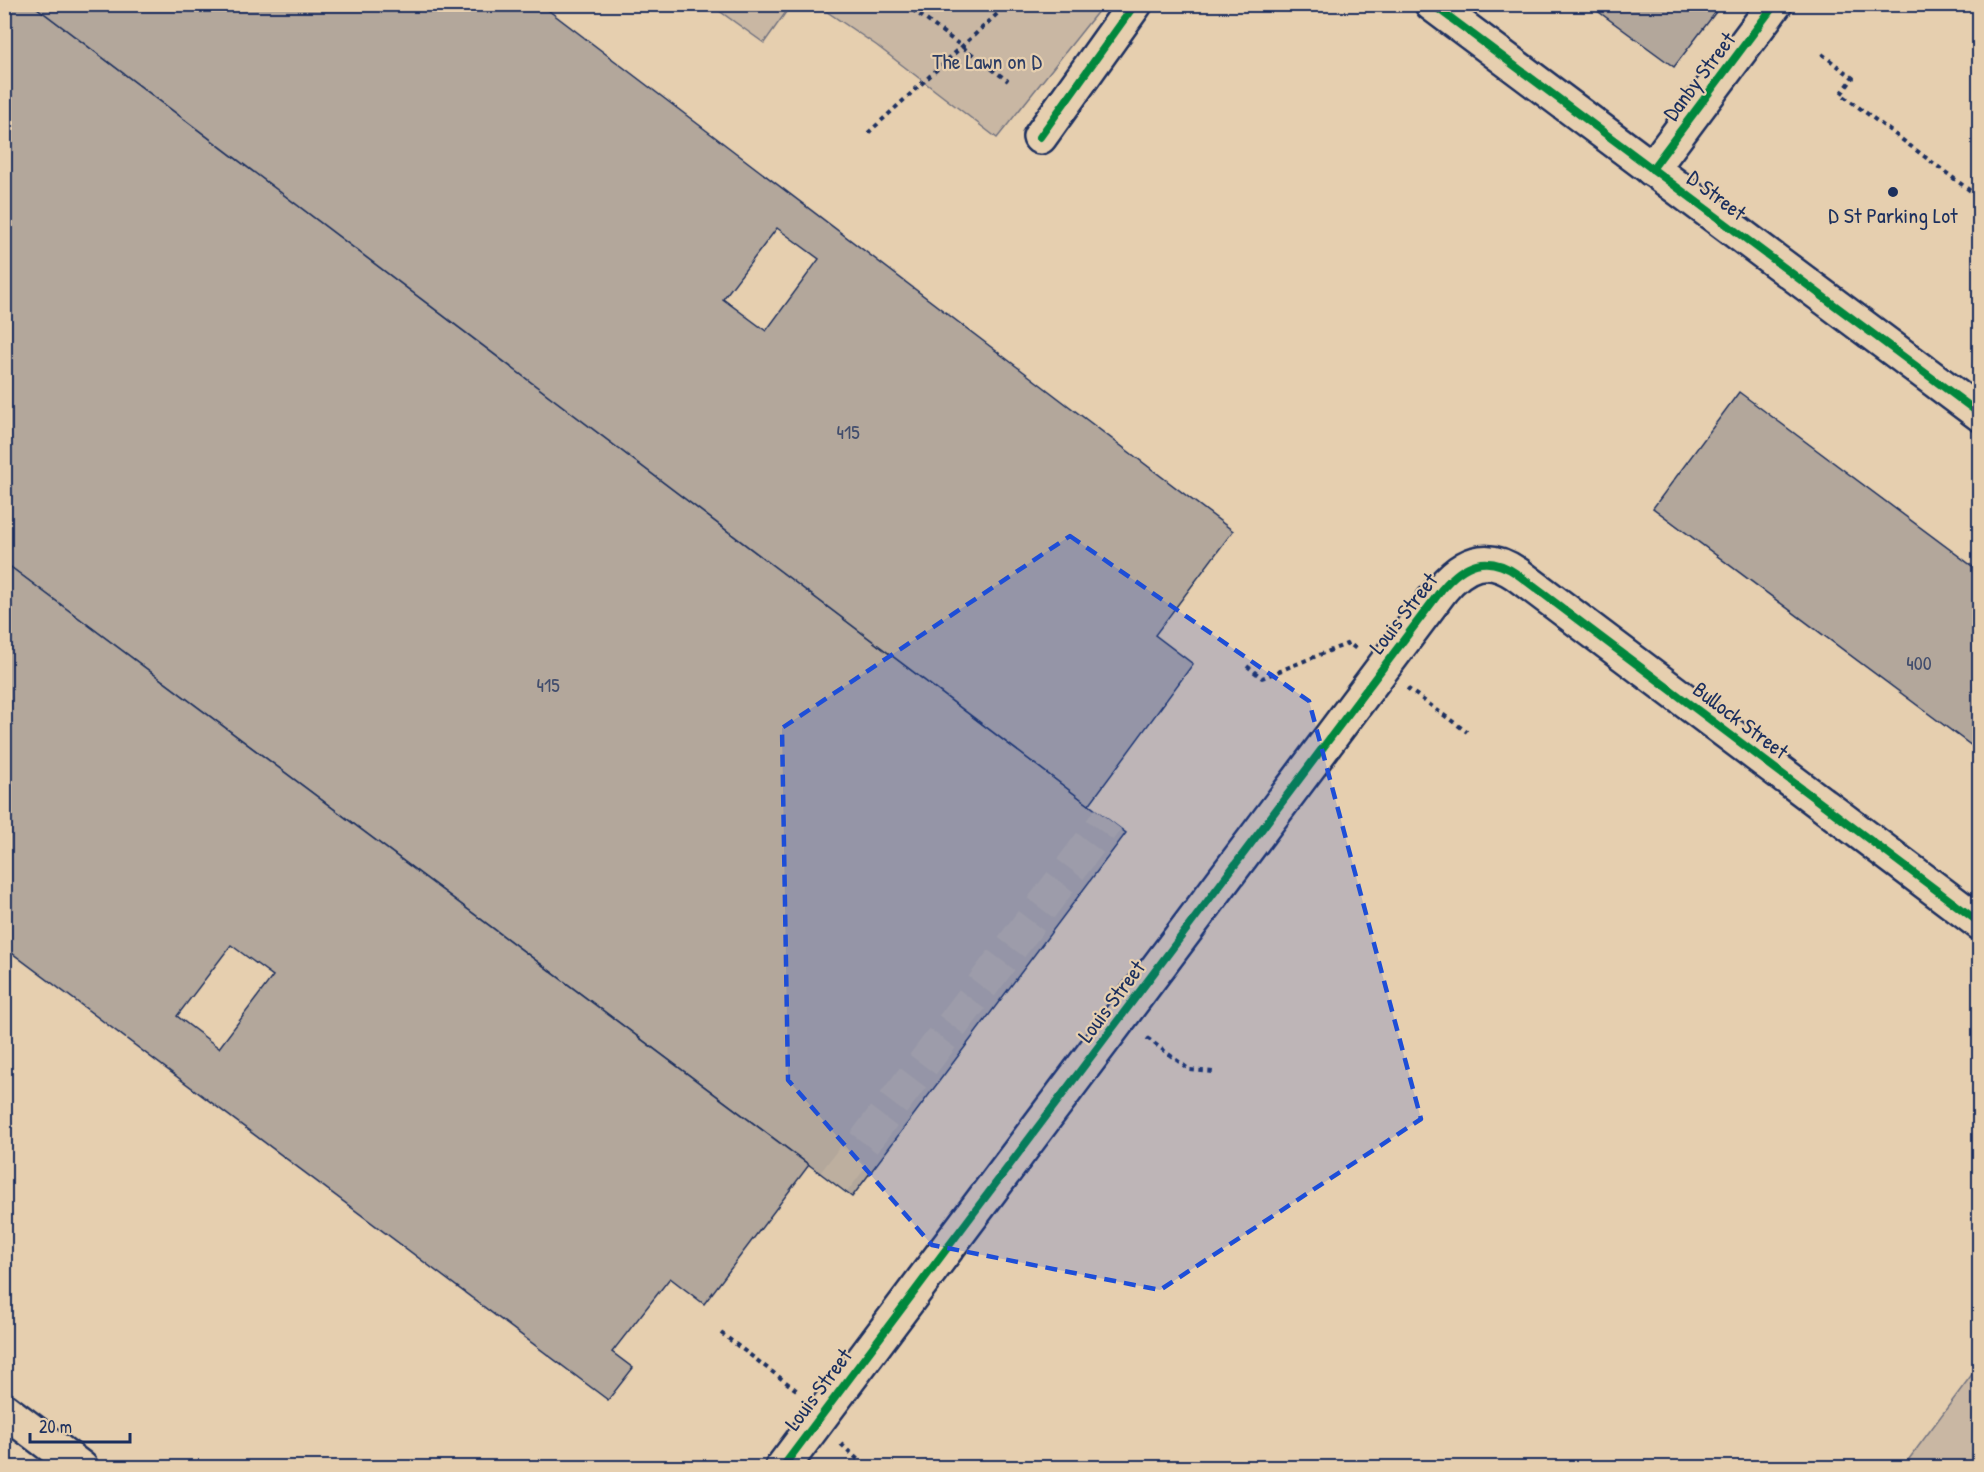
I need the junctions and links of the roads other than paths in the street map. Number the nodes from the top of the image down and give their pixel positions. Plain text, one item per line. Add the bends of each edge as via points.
1 (1135, 4) edge
2 (1432, 4) edge
3 (1775, 4) edge
4 (1040, 137) dead end
5 (1652, 169) junction
6 (1980, 414) edge
7 (1474, 564) joint
8 (1980, 923) edge
9 (4, 1410) edge
10 (81, 1467) edge
11 (782, 1467) edge

1 - 4 street
2 - 5 street, D Street
3 - 5 street, Danby Street
5 - 6 street, D Street
7 - 8 street, Bullock Street via 1492,562 1509,568
7 - 11 street, Louis Street via 1458,572 1442,589
9 - 10 street

